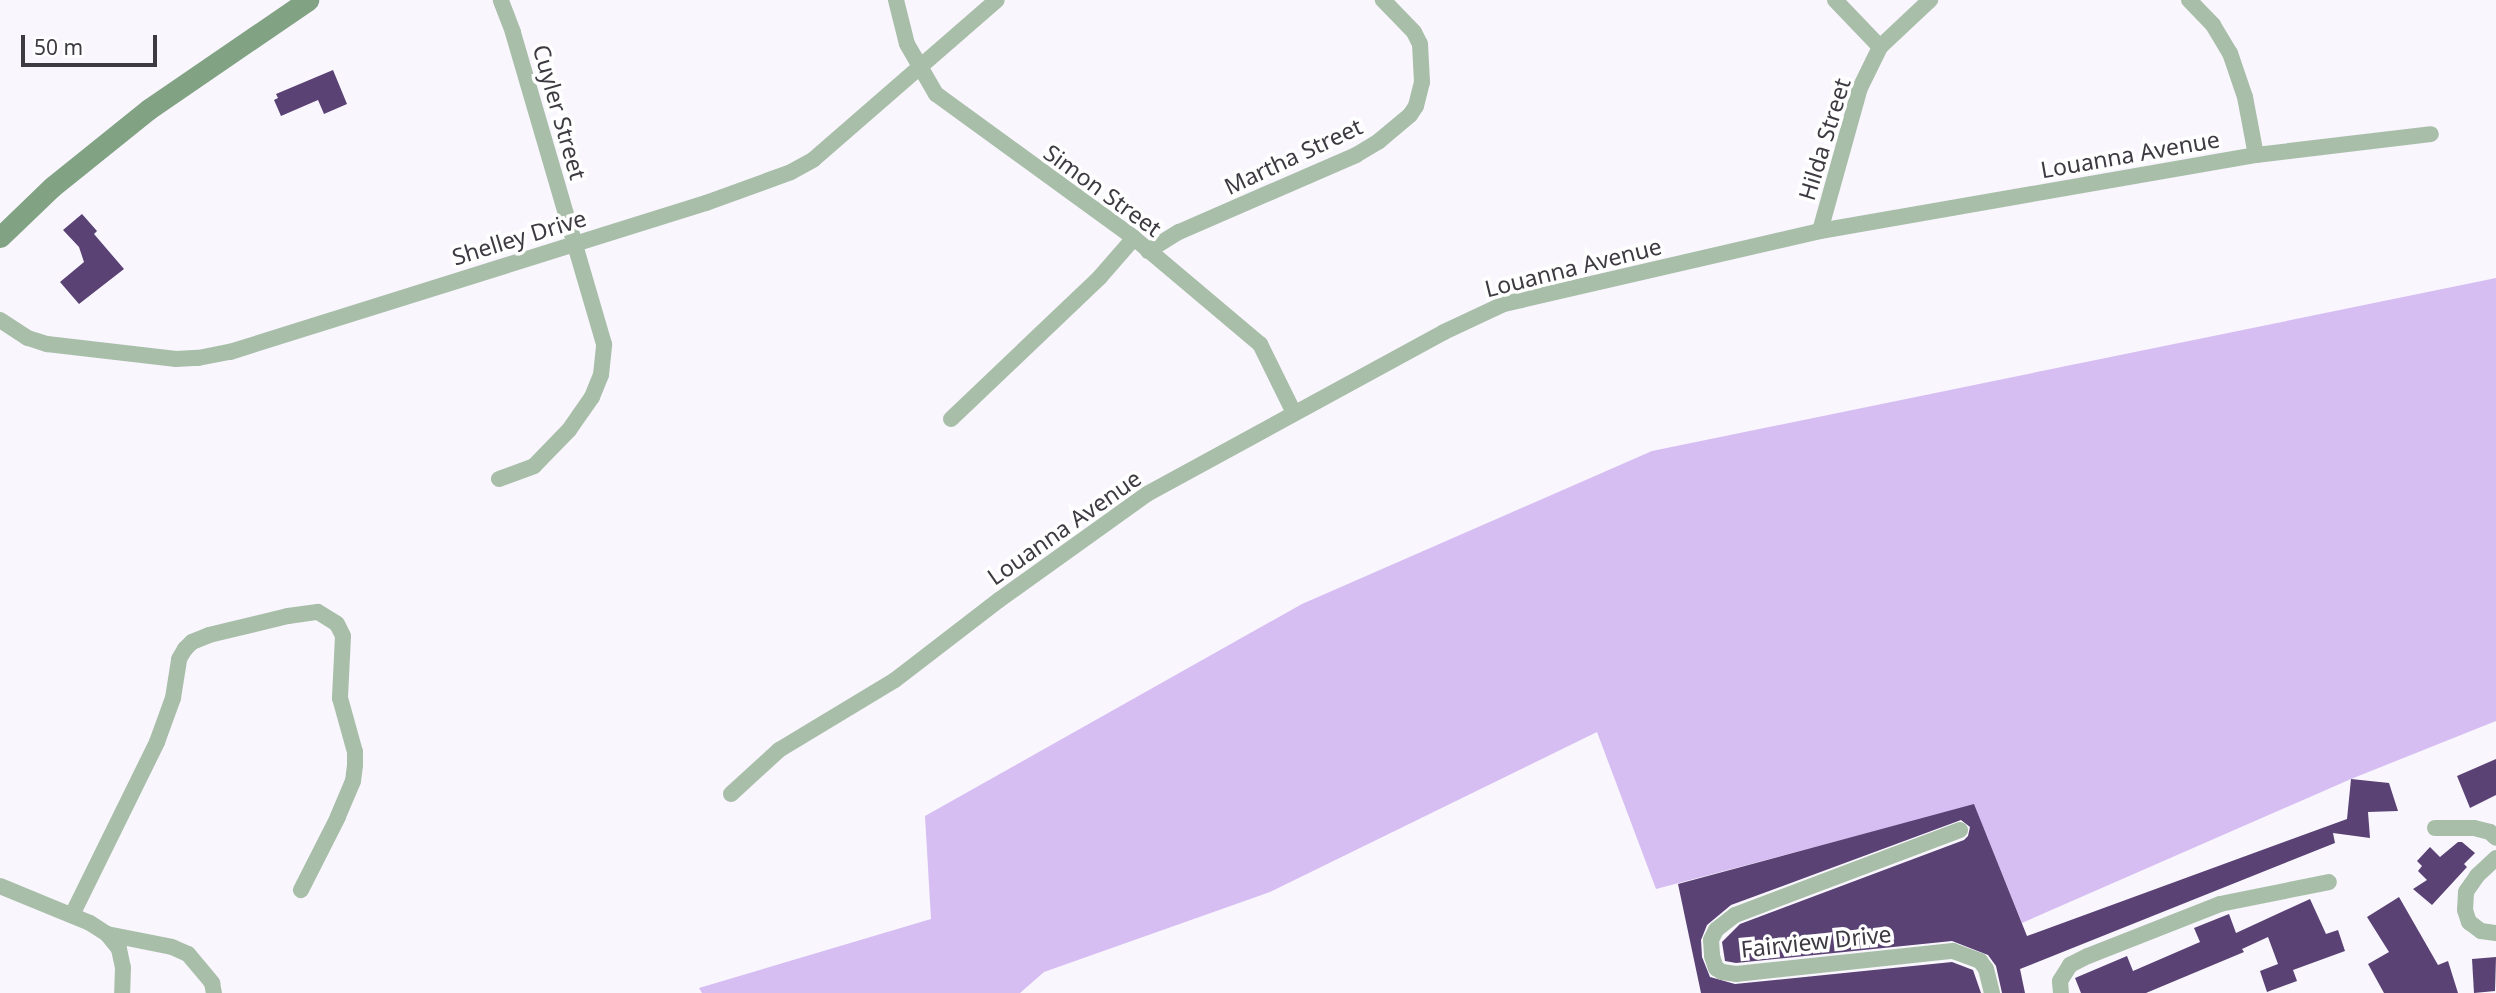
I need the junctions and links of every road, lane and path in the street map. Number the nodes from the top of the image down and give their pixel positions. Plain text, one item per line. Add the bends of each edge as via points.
1 (283, 0) edge
2 (308, 0) edge
3 (501, 0) edge
4 (896, 0) edge
5 (997, 0) edge
6 (1383, 0) edge
7 (1835, 0) edge
8 (1930, 0) edge
9 (2189, 0) edge
10 (1880, 47) junction
11 (919, 68) junction
12 (2431, 134) dead end
13 (2256, 155) junction
14 (0, 220) edge
15 (1820, 231) junction
16 (0, 237) edge
17 (1134, 238) junction
18 (575, 243) junction
19 (1148, 251) junction
20 (0, 320) edge
21 (1294, 413) junction
22 (951, 419) dead end
23 (499, 479) dead end
24 (731, 794) dead end
25 (2435, 828) dead end
26 (1961, 830) dead end
27 (2496, 838) edge
28 (2496, 858) edge
29 (2329, 881) dead end
30 (0, 886) edge
31 (301, 890) dead end
32 (72, 915) junction
33 (2496, 933) edge
34 (107, 934) junction
35 (122, 993) edge
36 (214, 993) edge
37 (1992, 993) edge
38 (2061, 993) edge

1 - 14 street via 134,106
2 - 16 street via 149,109 52,187
3 - 18 street, Cuyler Street
4 - 11 street, Simon Street via 907,44
5 - 11 street, Shelley Drive
6 - 19 street, Martha Street via 1420,44 1422,82 1410,115 1356,155 1179,232
7 - 10 street
8 - 10 street, Hilda Street
9 - 13 street via 2213,25 2230,53 2245,97
10 - 15 street, Hilda Street via 1860,88
11 - 17 street, Simon Street via 936,94
11 - 18 street, Shelley Drive via 814,159 791,172 706,204
12 - 13 street, Louanna Avenue
13 - 15 street, Louanna Avenue
15 - 21 street, Louanna Avenue via 1504,304 1465,320
17 - 19 street, Simon Street
17 - 22 street
18 - 20 street, Shelley Drive via 230,352 198,358 47,344
18 - 23 street, Cuyler Street via 604,344 601,374 592,397 548,455 534,466
19 - 21 street, Simon Street via 1260,344
21 - 24 street, Louanna Avenue via 1147,494 895,680 779,750
25 - 27 street via 2474,828
26 - 37 street, Fairview Drive via 1735,915 1716,930 1712,957 1716,968 1736,974 1953,951 1980,961
28 - 33 street via 2466,892 2465,910 2469,922 2481,931
29 - 38 street via 2220,904 2088,956 2070,965 2060,981
30 - 32 street
31 - 32 street via 338,817 355,765 340,698 343,636 337,624 317,612 209,635 185,649 157,742
32 - 34 street
34 - 35 street via 119,949
34 - 36 street via 188,954 212,983

